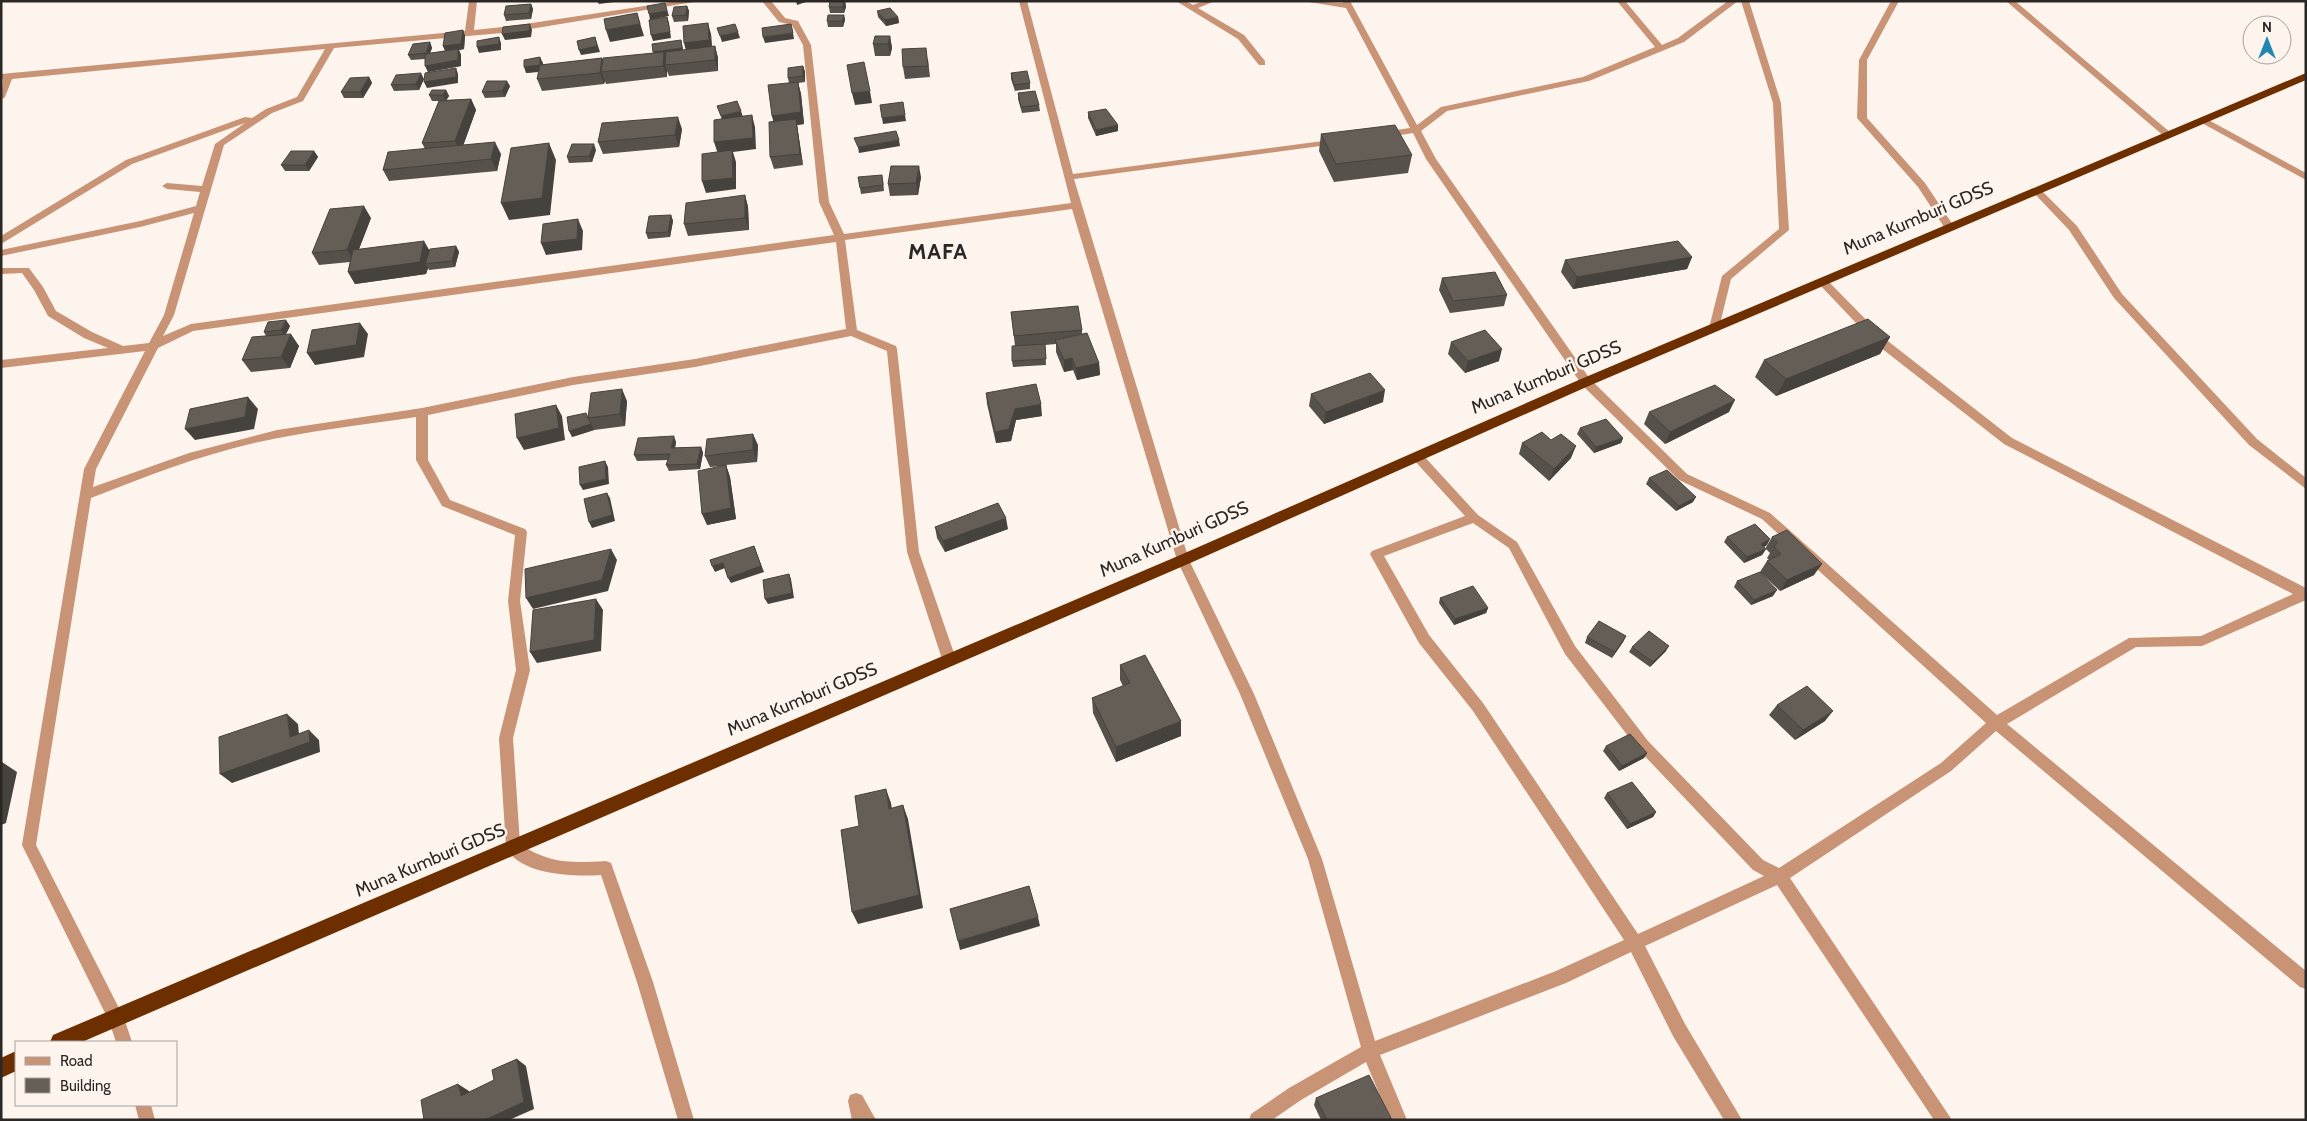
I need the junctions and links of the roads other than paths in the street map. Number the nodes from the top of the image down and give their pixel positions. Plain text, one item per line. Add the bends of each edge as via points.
1 (473, 1) edge
2 (696, 1) edge
3 (766, 1) edge
4 (1022, 1) edge
5 (1180, 1) edge
6 (1211, 1) edge
7 (1307, 1) edge
8 (1621, 1) edge
9 (1734, 1) edge
10 (1745, 1) edge
11 (1895, 1) edge
12 (2010, 1) edge
13 (1347, 3) edge
14 (1192, 8) junction
15 (469, 34) junction
16 (330, 48) junction
17 (1661, 48) junction
18 (1262, 63) dead end
19 (2306, 76) edge
20 (5, 77) edge
21 (1, 97) edge
22 (269, 111) junction
23 (2204, 120) junction
24 (1416, 130) junction
25 (2168, 135) junction
26 (1376, 136) edge
27 (1346, 140) edge
28 (1070, 177) junction
29 (2306, 177) edge
30 (167, 186) dead end
31 (205, 190) junction
32 (2037, 191) junction
33 (1076, 205) junction
34 (200, 208) junction
35 (1950, 228) junction
36 (840, 237) junction
37 (1, 241) edge
38 (1, 253) edge
39 (1, 271) edge
40 (1823, 282) junction
41 (1714, 328) junction
42 (852, 332) junction
43 (152, 346) junction
44 (123, 350) junction
45 (1, 364) edge
46 (1586, 382) junction
47 (422, 412) junction
48 (1417, 456) junction
49 (2306, 485) edge
50 (86, 495) junction
51 (1474, 518) junction
52 (1183, 560) junction
53 (2306, 594) edge
54 (949, 659) junction
55 (1996, 723) junction
56 (513, 847) junction
57 (1780, 876) junction
58 (1634, 943) junction
59 (2306, 982) edge
60 (116, 1018) junction
61 (62, 1041) edge
62 (124, 1041) edge
63 (1370, 1050) junction
64 (15, 1061) edge
65 (1, 1068) edge
66 (143, 1106) edge
67 (147, 1120) edge
68 (686, 1120) edge
69 (860, 1120) edge
70 (868, 1120) edge
71 (1257, 1120) edge
72 (1399, 1120) edge
73 (1734, 1120) edge
74 (1944, 1120) edge

1 - 15 street
2 - 15 street
3 - 36 street via 782,20 795,23 807,45 824,202
4 - 28 street
5 - 14 street
6 - 14 street
7 - 13 street
8 - 17 street
9 - 17 street via 1681,40
10 - 41 street via 1777,103 1784,230 1726,278
11 - 35 street via 1863,60 1862,118 1922,186
12 - 25 street
13 - 24 street
14 - 18 street via 1241,37
15 - 16 street
16 - 20 street
16 - 22 street via 300,99
17 - 24 street via 1586,79 1444,109
19 - 23 highway, Muna Kumburi GDSS
20 - 21 street
22 - 31 street via 220,144
22 - 37 street via 129,162
23 - 25 highway, Muna Kumburi GDSS
23 - 29 street
24 - 26 street
24 - 46 street via 1431,159
25 - 32 highway, Muna Kumburi GDSS
27 - 28 street
28 - 33 street
30 - 31 street
31 - 34 street
32 - 35 highway, Muna Kumburi GDSS
32 - 49 street via 2073,228 2118,296 2253,442
33 - 36 street
33 - 52 street
34 - 38 street
34 - 43 street via 169,315
35 - 40 highway, Muna Kumburi GDSS
36 - 42 street
36 - 43 street via 191,328
39 - 44 street via 25,270 52,313 88,335
40 - 41 highway, Muna Kumburi GDSS
40 - 53 street via 1880,341 2008,441
41 - 46 highway, Muna Kumburi GDSS
42 - 47 street via 695,363 573,381
42 - 54 street via 892,349 913,552
43 - 44 street
43 - 50 street via 90,469
44 - 45 street
46 - 48 highway, Muna Kumburi GDSS
46 - 55 street via 1683,477 1766,516
47 - 50 street via 232,445
47 - 56 street via 422,460 446,503 521,532 514,601 523,670 506,738
48 - 51 street
48 - 52 highway, Muna Kumburi GDSS
50 - 60 street via 29,845
51 - 57 street via 1513,545 1570,650 1643,745 1758,865
51 - 58 street via 1376,554 1424,639 1478,707
52 - 54 highway, Muna Kumburi GDSS
52 - 63 street via 1248,694 1315,860
53 - 55 street via 2202,641 2134,642
54 - 56 highway, Muna Kumburi GDSS
55 - 57 street via 1946,767
55 - 59 street
56 - 60 highway, Muna Kumburi GDSS
56 - 68 street via 529,860 563,870 606,868 642,973
57 - 58 street
57 - 74 street
58 - 63 street via 1560,977
58 - 73 street via 1679,1030
60 - 61 highway, Muna Kumburi GDSS
60 - 62 street
63 - 71 street
63 - 72 street
64 - 65 highway
66 - 67 street
69 - 70 street via 856,1101

